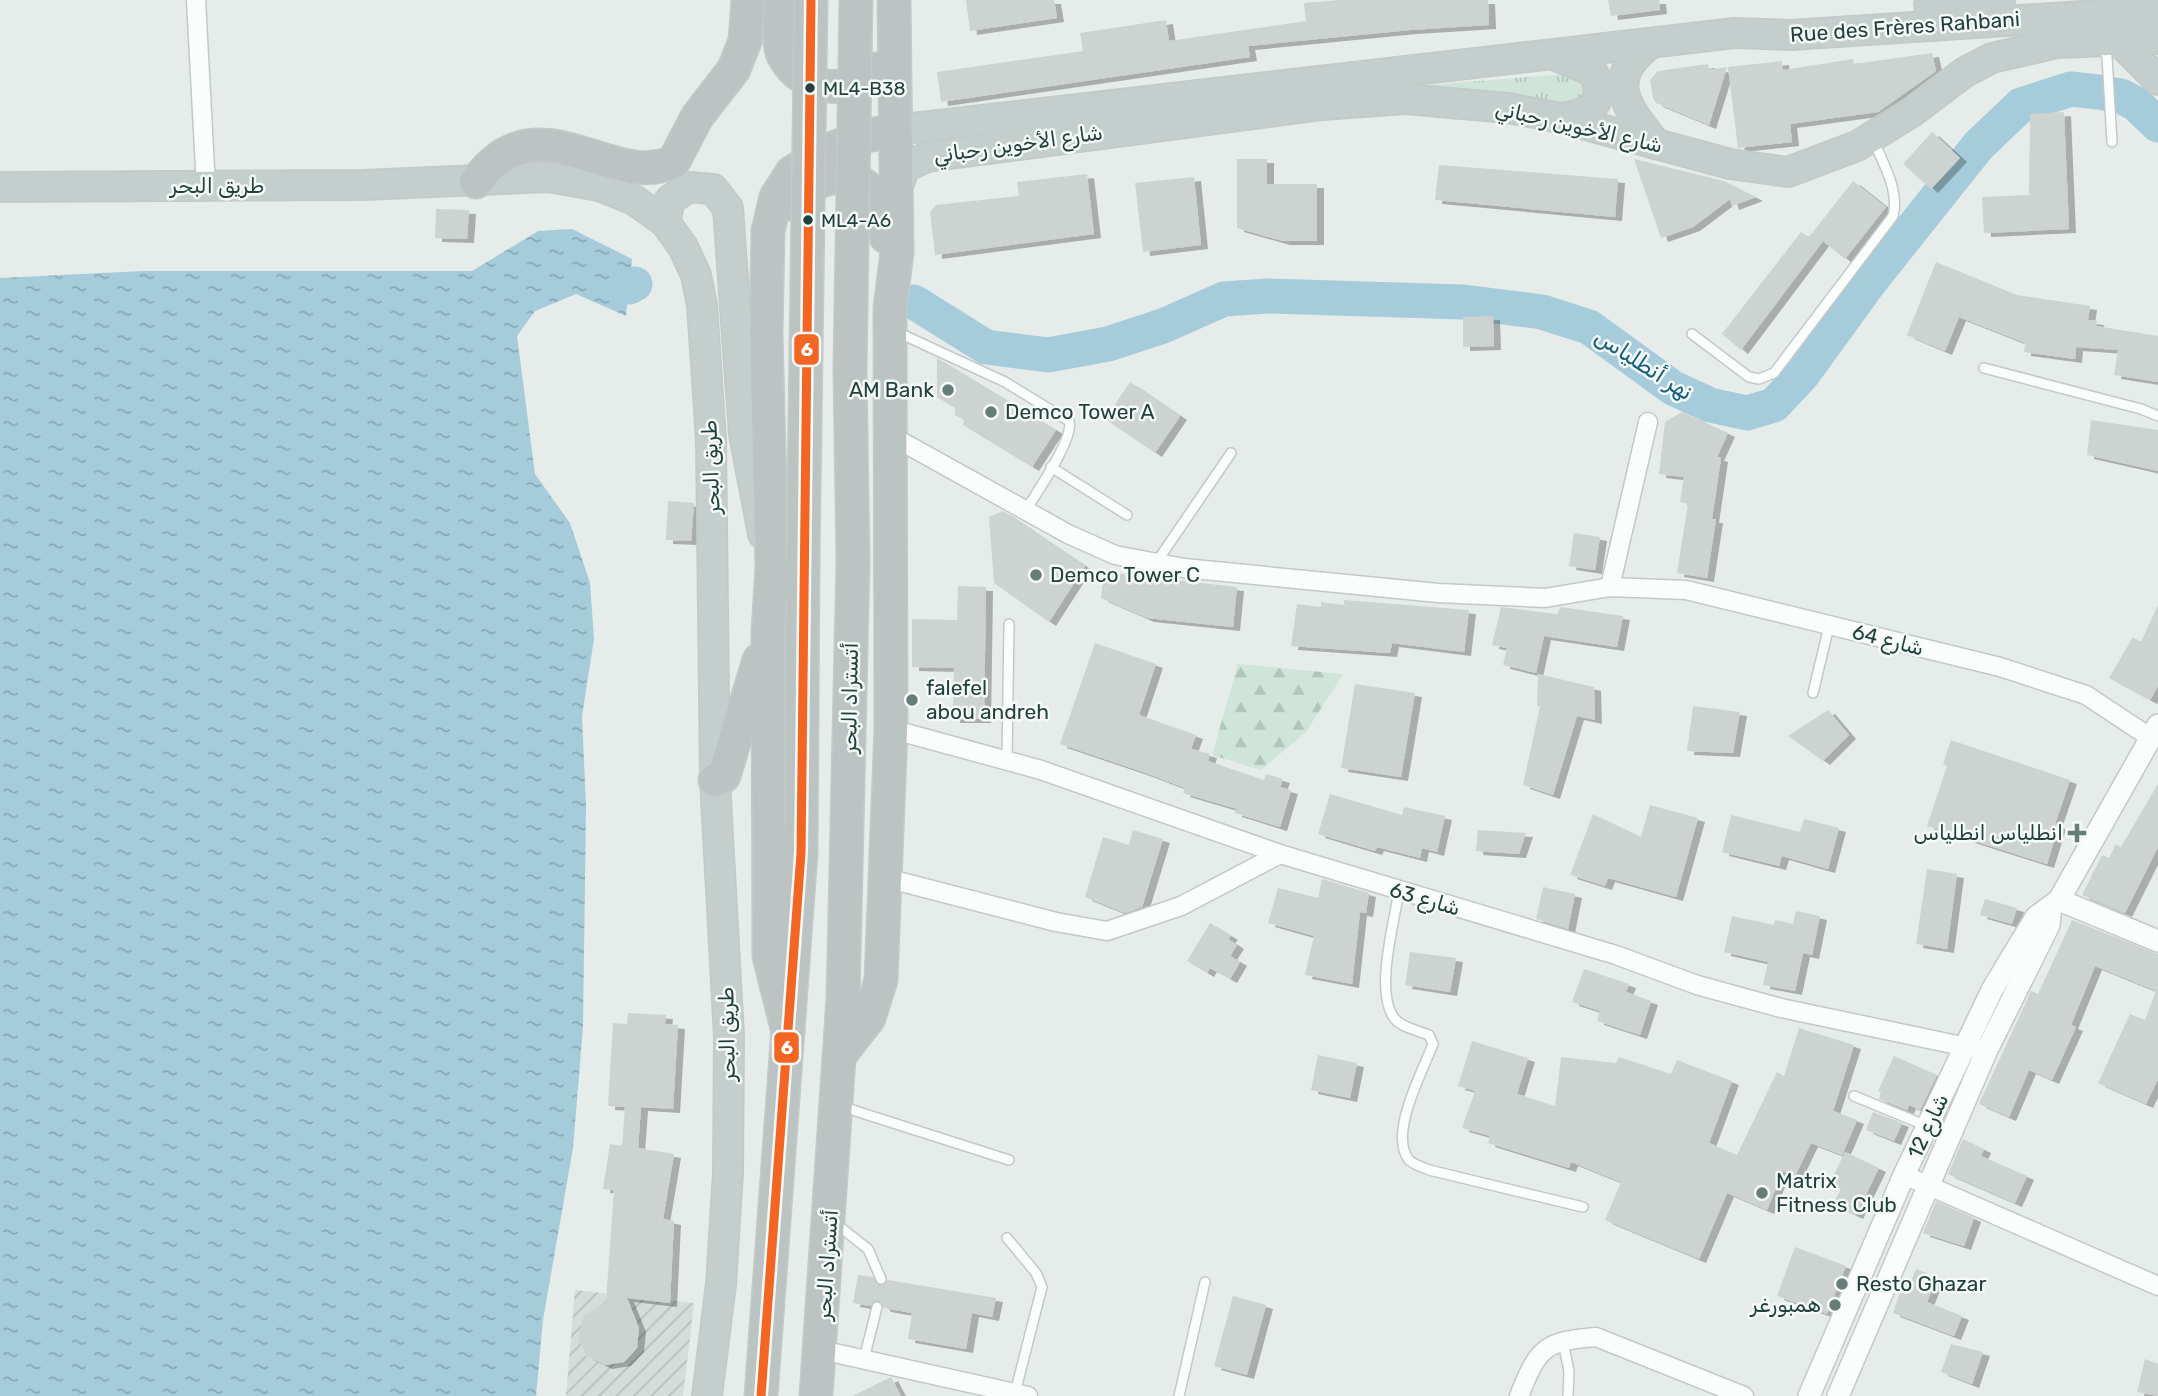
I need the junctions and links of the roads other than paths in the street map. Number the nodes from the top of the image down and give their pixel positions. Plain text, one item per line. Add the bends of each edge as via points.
1 (196, 0) edge
2 (748, 0) edge
3 (781, 0) edge
4 (811, 0) edge
5 (856, 0) edge
6 (894, 0) edge
7 (2000, 0) edge
8 (2158, 11) edge
9 (1735, 33) junction
10 (2158, 39) edge
11 (2110, 42) junction
12 (1651, 43) junction
13 (893, 50) junction
14 (1553, 55) junction
15 (2158, 80) edge
16 (1560, 118) junction
17 (895, 130) junction
18 (1872, 137) junction
19 (2112, 142) dead end
20 (1656, 144) junction
21 (476, 182) junction
22 (898, 186) junction
23 (0, 187) edge
24 (206, 187) junction
25 (665, 222) junction
26 (889, 318) junction
27 (1692, 334) dead end
28 (766, 335) junction
29 (1984, 368) dead end
30 (2158, 416) edge
31 (1648, 422) dead end
32 (888, 434) junction
33 (1231, 453) dead end
34 (1051, 467) junction
35 (1026, 510) junction
36 (1127, 515) dead end
37 (1156, 563) junction
38 (772, 567) junction
39 (1610, 587) junction
40 (1009, 624) dead end
41 (1829, 626) junction
42 (768, 632) junction
43 (1813, 692) dead end
44 (891, 729) junction
45 (2155, 732) edge
46 (1007, 760) junction
47 (715, 780) junction
48 (1280, 854) junction
49 (886, 878) junction
50 (1399, 891) junction
51 (2055, 904) junction
52 (2158, 941) edge
53 (788, 1032) junction
54 (1965, 1045) junction
55 (1986, 1052) junction
56 (840, 1055) junction
57 (1854, 1096) dead end
58 (837, 1105) junction
59 (1927, 1126) junction
60 (1009, 1160) dead end
61 (1904, 1175) junction
62 (1928, 1186) junction
63 (1583, 1207) dead end
64 (830, 1219) junction
65 (1007, 1238) dead end
66 (881, 1279) dead end
67 (1205, 1282) dead end
68 (2158, 1286) edge
69 (877, 1307) dead end
70 (1563, 1342) junction
71 (821, 1350) junction
72 (864, 1359) junction
73 (1009, 1393) edge
74 (706, 1396) edge
75 (761, 1396) edge
76 (816, 1396) edge
77 (1179, 1396) edge
78 (1519, 1396) edge
79 (1568, 1396) edge
80 (1744, 1396) edge
81 (1809, 1396) edge
82 (1838, 1396) edge

1 - 24 street
2 - 21 highway via 745,41 734,69 697,117 674,160 649,168 532,145 495,160
3 - 13 highway via 782,52 804,78 820,86 855,84 871,75
4 - 53 highway, bridge via 801,853
5 - 56 highway, أتستراد البحر, bridge via 850,369 853,562
6 - 13 highway
7 - 9 highway via 1773,18
8 - 9 highway, Rue des Frères Rahbani via 1772,36
9 - 12 highway, شارع الأخوين رحباني
10 - 11 highway
11 - 15 highway
11 - 18 highway, شارع الأخوين رحباني via 2043,45 1992,58
11 - 19 lane
12 - 14 highway, شارع الأخوين رحباني
12 - 20 highway via 1627,65 1622,82 1628,106
13 - 17 highway
14 - 16 highway via 1588,68 1598,84 1592,107 1580,116
14 - 17 highway, شارع الأخوين رحباني
16 - 20 highway, شارع الأخوين رحباني
16 - 22 highway, شارع الأخوين رحباني via 1433,100 1348,103 926,157 905,167
17 - 22 highway
17 - 28 highway via 861,137 808,160 781,188 768,231
18 - 20 highway, شارع الأخوين رحباني via 1788,172 1730,164
18 - 27 lane via 1892,187 1893,216 1774,373 1759,379 1749,377
21 - 24 highway, طريق البحر
21 - 25 highway, طريق البحر via 549,177 599,186 634,200
22 - 26 highway
23 - 24 highway, طريق البحر
25 - 38 highway via 670,200 689,187 713,189 728,208 744,434
25 - 47 highway, طريق البحر via 696,275 702,305 711,440
26 - 28 highway via 882,209 874,191 859,180 837,177 802,193 790,204 782,222
26 - 32 highway
26 - 34 lane via 1069,421 1070,431
28 - 38 highway
29 - 30 lane
31 - 39 street
32 - 35 street, شارع 64
32 - 44 highway
33 - 37 lane
34 - 35 lane
34 - 36 lane
35 - 37 street, شارع 64 via 1105,552
37 - 39 street, شارع 64 via 1438,593 1545,598
38 - 42 highway
39 - 41 street, شارع 64 via 1686,590
40 - 46 lane
41 - 43 lane
41 - 45 street, شارع 64 via 2000,667 2086,695
42 - 47 highway via 724,776
42 - 53 highway via 769,956
44 - 46 street, شارع 63
44 - 49 highway
45 - 51 street, شارع 12
46 - 48 street, شارع 63
47 - 74 highway, طريق البحر via 729,1038 728,1173 721,1284
48 - 49 street via 1181,906 1107,931
48 - 50 street, شارع 63
49 - 56 highway via 881,980 869,1018
50 - 54 street, شارع 63 via 1781,1008
50 - 63 lane via 1384,990 1396,1021 1429,1035 1433,1044 1402,1125 1403,1149 1410,1162
51 - 52 street
51 - 54 street, شارع 12 via 2036,917 2026,932
51 - 55 street, شارع 12
53 - 75 highway
54 - 55 street, شارع 63
54 - 59 street, شارع 12
55 - 62 street, شارع 12
56 - 58 highway, أتستراد البحر
57 - 59 lane
58 - 60 lane
58 - 64 highway, أتستراد البحر
59 - 61 street, شارع 12
61 - 62 street
61 - 81 street, شارع 12
62 - 68 street
62 - 82 street, شارع 12
64 - 66 lane via 868,1249
64 - 71 highway, أتستراد البحر
65 - 73 lane via 1042,1287
67 - 77 lane
69 - 72 lane
70 - 78 street via 1543,1349 1534,1360
70 - 79 lane
70 - 80 street via 1596,1337
71 - 72 street
71 - 76 highway, أتستراد البحر
72 - 73 street

